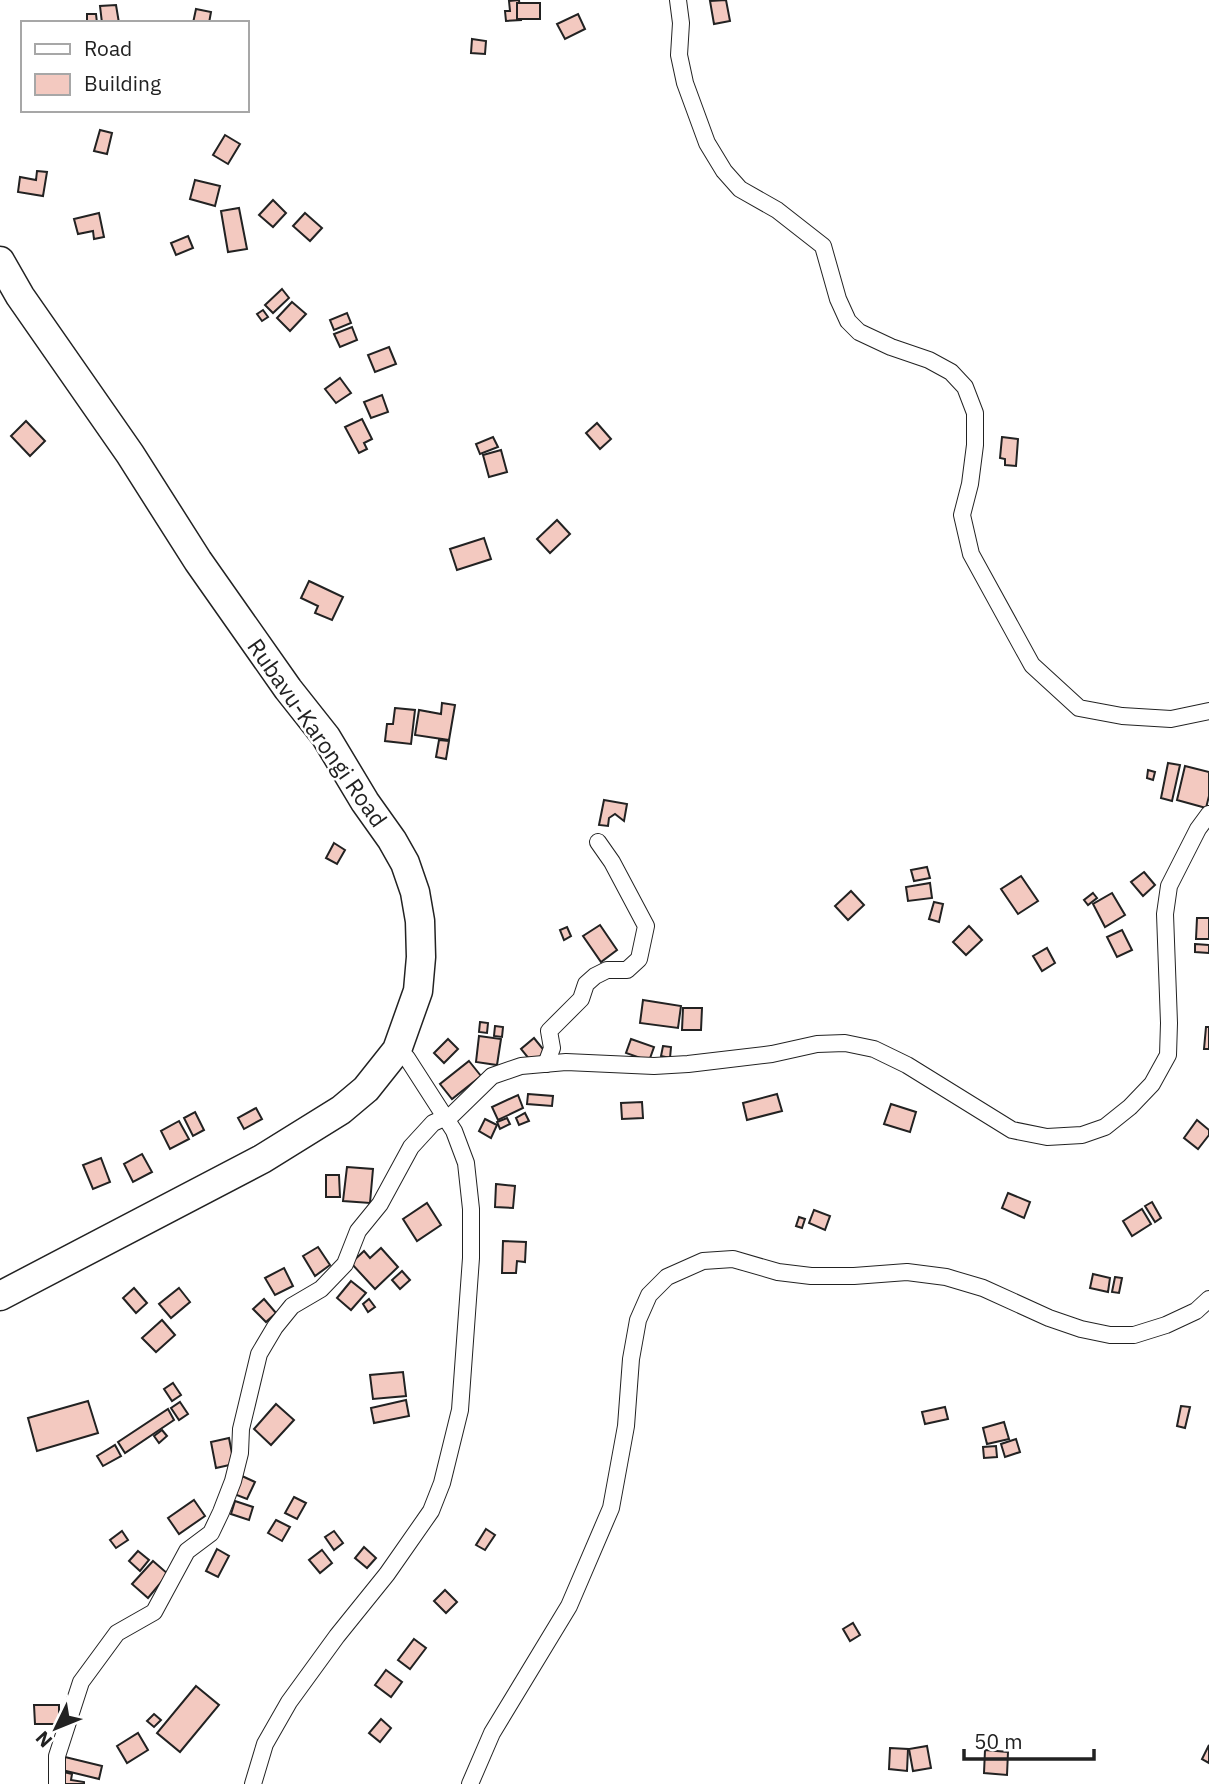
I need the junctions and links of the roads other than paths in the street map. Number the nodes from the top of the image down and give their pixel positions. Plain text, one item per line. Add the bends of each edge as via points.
1 (678, 0) edge
2 (0, 261) edge
3 (1209, 711) edge
4 (1209, 814) edge
5 (597, 842) dead end
6 (397, 1050) junction
7 (546, 1064) junction
8 (445, 1118) junction
9 (0, 1296) edge
10 (1209, 1299) edge
11 (57, 1784) edge
12 (253, 1784) edge
13 (470, 1784) edge

1 - 3 street via 679,55 685,83 707,143 724,171 740,189 777,210 823,246 838,299 859,332 929,360 951,372 965,387 975,414 972,471 962,515 971,554 1032,665 1079,708 1171,719
2 - 6 highway, Rubavu-Karongi Road via 240,623 326,737 405,863 415,892 421,957 418,991
4 - 7 street via 1169,886 1165,914 1168,1055 1152,1084 1105,1127 1082,1135 1047,1137 1012,1130 907,1065 874,1049 845,1043 688,1064
5 - 7 street via 646,926 639,959 627,970 607,970 586,984 580,999 549,1031 552,1048
6 - 8 street via 407,1058
6 - 9 highway, Rubavu-Karongi Road via 366,1089 313,1129
7 - 8 street via 492,1076
8 - 11 street via 433,1123 411,1147 380,1204 358,1231 345,1264 321,1289 292,1306 275,1327 260,1354 233,1481 211,1533 187,1551 155,1612 117,1633 81,1682 57,1756
8 - 12 street via 466,1163 471,1258 460,1410 442,1483 431,1511 412,1539 289,1702 265,1744
10 - 13 street via 1196,1311 1166,1325 1134,1335 1110,1335 1049,1318 946,1277 907,1272 811,1276 733,1259 703,1261 667,1277 649,1295 638,1320 611,1508 569,1606 498,1721

